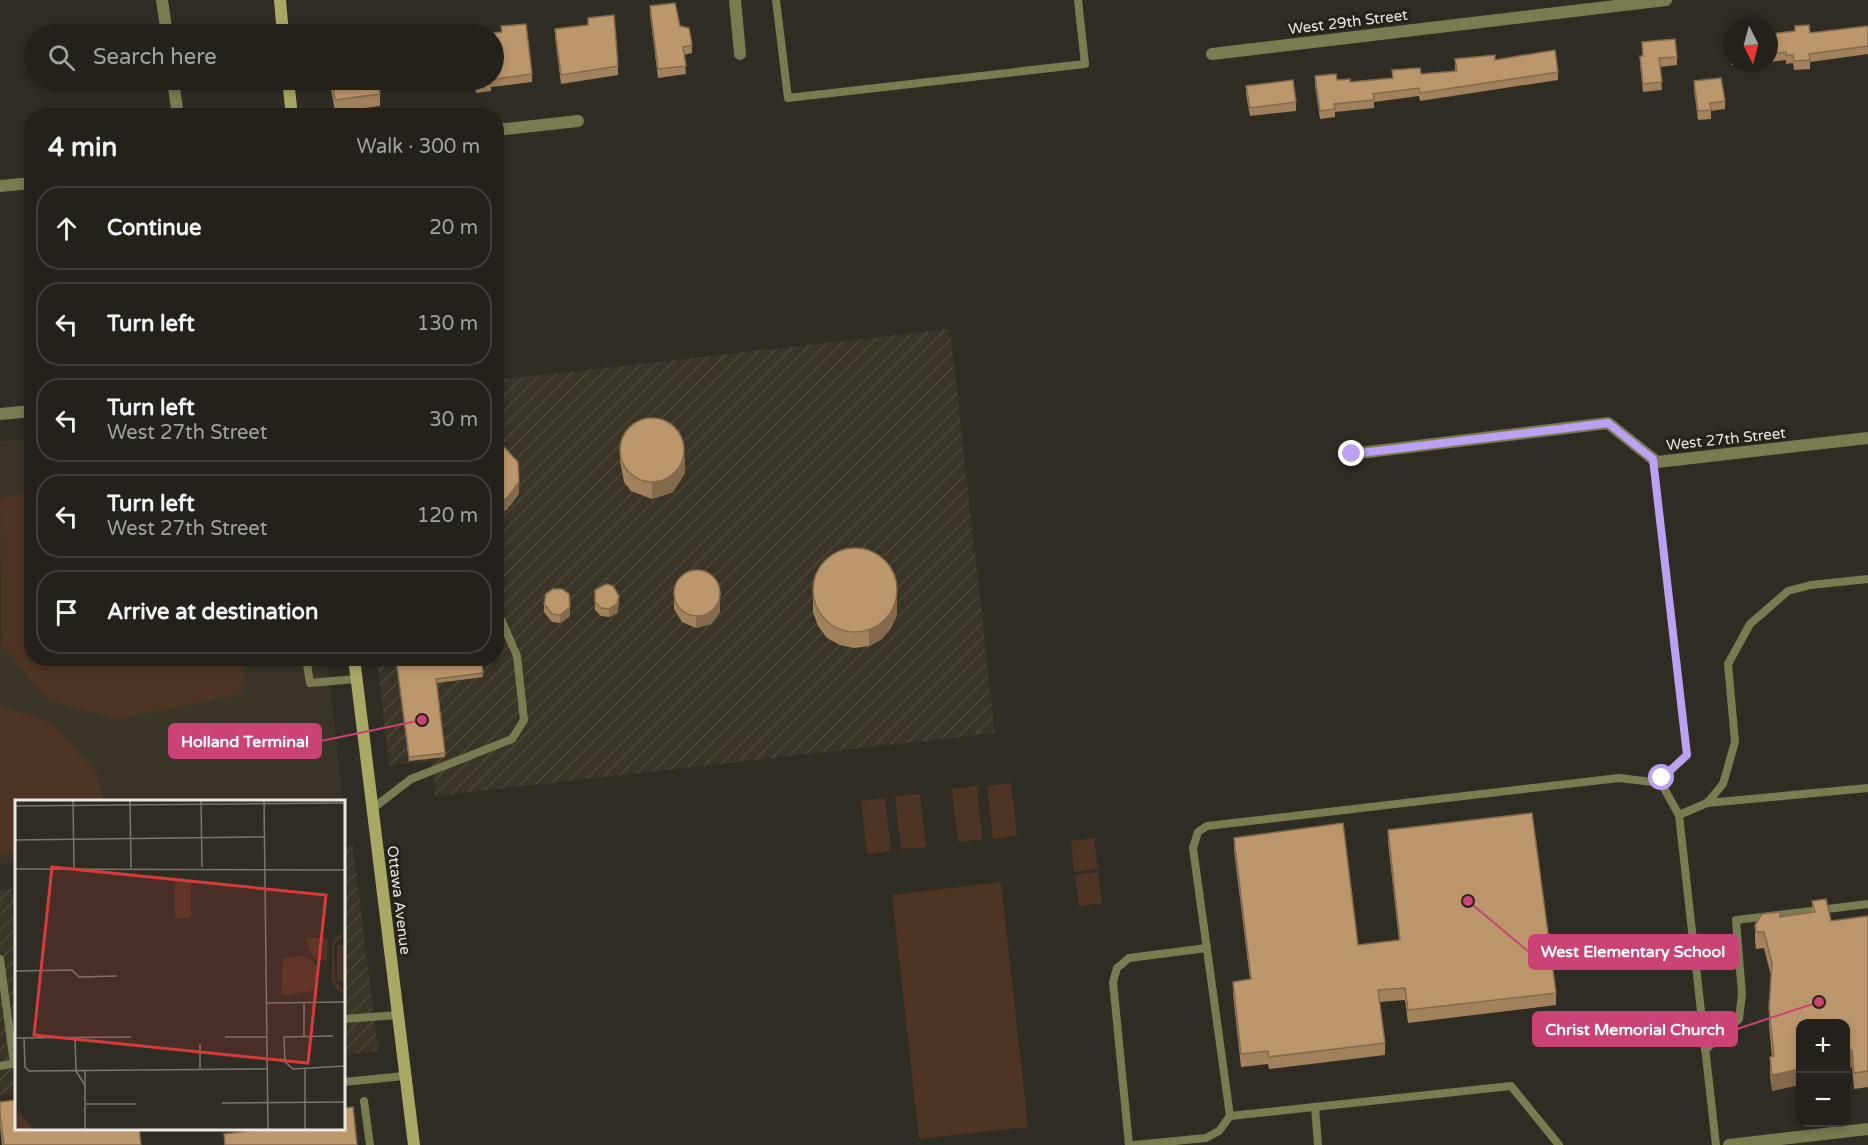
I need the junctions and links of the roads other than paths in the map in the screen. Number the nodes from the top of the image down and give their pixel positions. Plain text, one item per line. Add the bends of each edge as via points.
1 (162, 0) edge
2 (280, 0) edge
3 (735, 0) edge
4 (776, 0) edge
5 (1078, 0) edge
6 (1665, 0) edge
7 (1591, 4) edge
8 (166, 24) edge
9 (282, 24) edge
10 (740, 54) dead end
11 (1212, 54) dead end
12 (174, 90) edge
13 (289, 90) edge
14 (177, 108) edge
15 (291, 108) edge
16 (578, 121) dead end
17 (504, 129) edge
18 (24, 184) edge
19 (0, 186) edge
20 (24, 412) edge
21 (0, 414) edge
22 (1868, 438) edge
23 (1352, 454) dead end
24 (1868, 579) edge
25 (504, 626) edge
26 (307, 666) edge
27 (355, 666) edge
28 (356, 679) junction
29 (1868, 788) edge
30 (1707, 803) junction
31 (372, 808) junction
32 (1679, 815) junction
33 (1868, 904) edge
34 (1207, 948) junction
35 (0, 959) edge
36 (398, 1015) junction
37 (345, 1019) edge
38 (1705, 1050) junction
39 (15, 1063) edge
40 (0, 1066) edge
41 (404, 1076) junction
42 (345, 1082) edge
43 (364, 1101) dead end
44 (1315, 1107) junction
45 (1230, 1116) junction
46 (1868, 1129) edge
47 (370, 1145) edge
48 (414, 1145) edge
49 (1129, 1145) edge
50 (1134, 1145) edge
51 (1318, 1145) edge
52 (1559, 1145) edge
53 (1716, 1145) edge
54 (1729, 1145) edge

1 - 8 street
2 - 9 street
3 - 10 street
4 - 5 lane via 788,98 1085,64
6 - 7 street, West 29th Street
7 - 11 street, West 29th Street
12 - 14 street
13 - 15 street
16 - 17 street
18 - 19 street
20 - 21 street
22 - 23 street, West 27th Street via 1657,462 1608,423
24 - 30 lane via 1788,591 1750,624 1728,664 1735,742 1723,784
25 - 31 lane via 517,656 524,720 512,739 411,779
26 - 28 lane via 310,683
27 - 28 street, Ottawa Avenue
28 - 31 street, Ottawa Avenue
29 - 30 lane
30 - 32 lane
31 - 36 street, Ottawa Avenue
32 - 34 lane via 1661,783 1619,778 1207,826 1198,832 1193,848
32 - 38 lane
33 - 38 lane via 1736,920 1742,994 1739,1019
34 - 45 lane
34 - 49 lane via 1129,958 1117,968 1113,982
35 - 39 lane
36 - 37 lane
36 - 41 street, Ottawa Avenue
38 - 53 lane
39 - 40 lane
41 - 42 lane
41 - 48 street, Ottawa Avenue
43 - 47 lane
44 - 45 lane
44 - 51 lane
44 - 52 lane via 1511,1086
45 - 50 lane via 1220,1131 1206,1138
46 - 54 street

